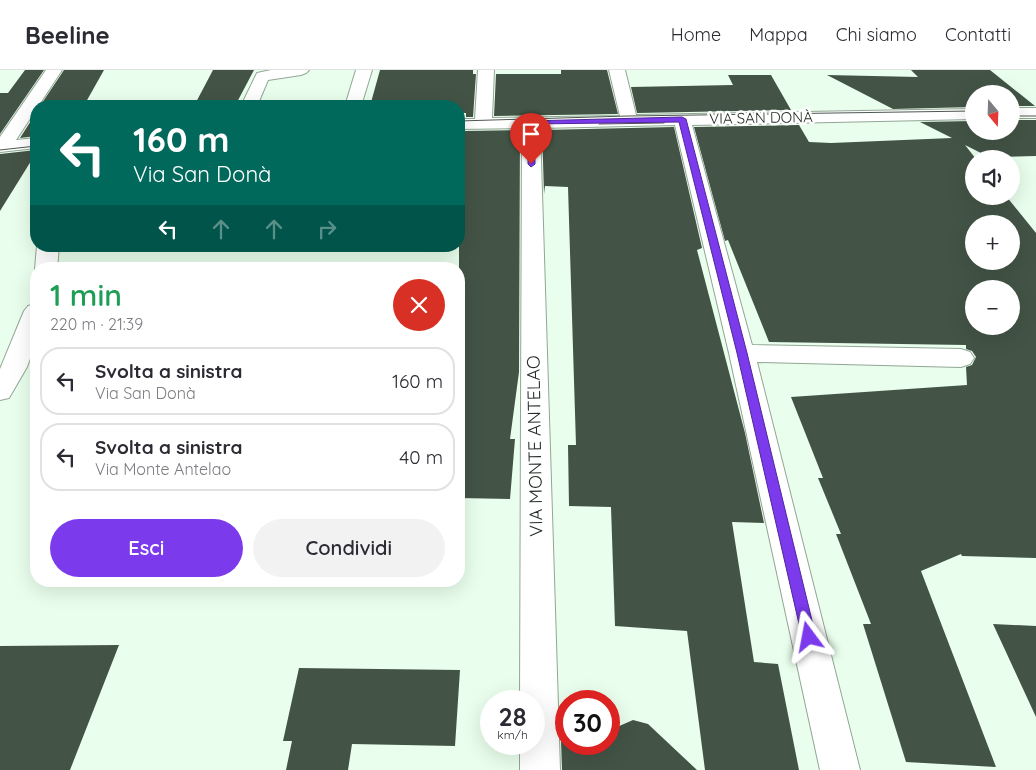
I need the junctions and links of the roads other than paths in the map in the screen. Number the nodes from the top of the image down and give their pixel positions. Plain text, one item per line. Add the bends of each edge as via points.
1 (54, 70) edge
2 (301, 70) edge
3 (364, 70) edge
4 (486, 70) edge
5 (617, 70) edge
6 (33, 100) edge
7 (252, 100) edge
8 (356, 100) edge
9 (30, 105) edge
10 (1020, 113) edge
11 (1036, 113) edge
12 (965, 114) edge
13 (682, 119) junction
14 (629, 120) junction
15 (531, 122) junction
16 (465, 124) edge
17 (483, 124) junction
18 (30, 144) edge
19 (1, 147) edge
20 (30, 327) edge
21 (742, 353) junction
22 (961, 358) dead end
23 (0, 391) edge
24 (540, 770) edge
25 (840, 770) edge

1 - 6 street
2 - 7 street via 262,76
3 - 8 street
4 - 17 street
5 - 14 street
9 - 19 street
10 - 11 street
12 - 13 street, VIA SAN DONÀ
13 - 14 street, VIA SAN DONÀ
13 - 21 street
14 - 15 street, VIA SAN DONÀ
15 - 17 street, VIA SAN DONÀ
15 - 24 street, VIA MONTE ANTELAO
16 - 17 street, VIA SAN DONÀ
18 - 19 street
20 - 23 street via 14,368
21 - 22 street
21 - 25 street

